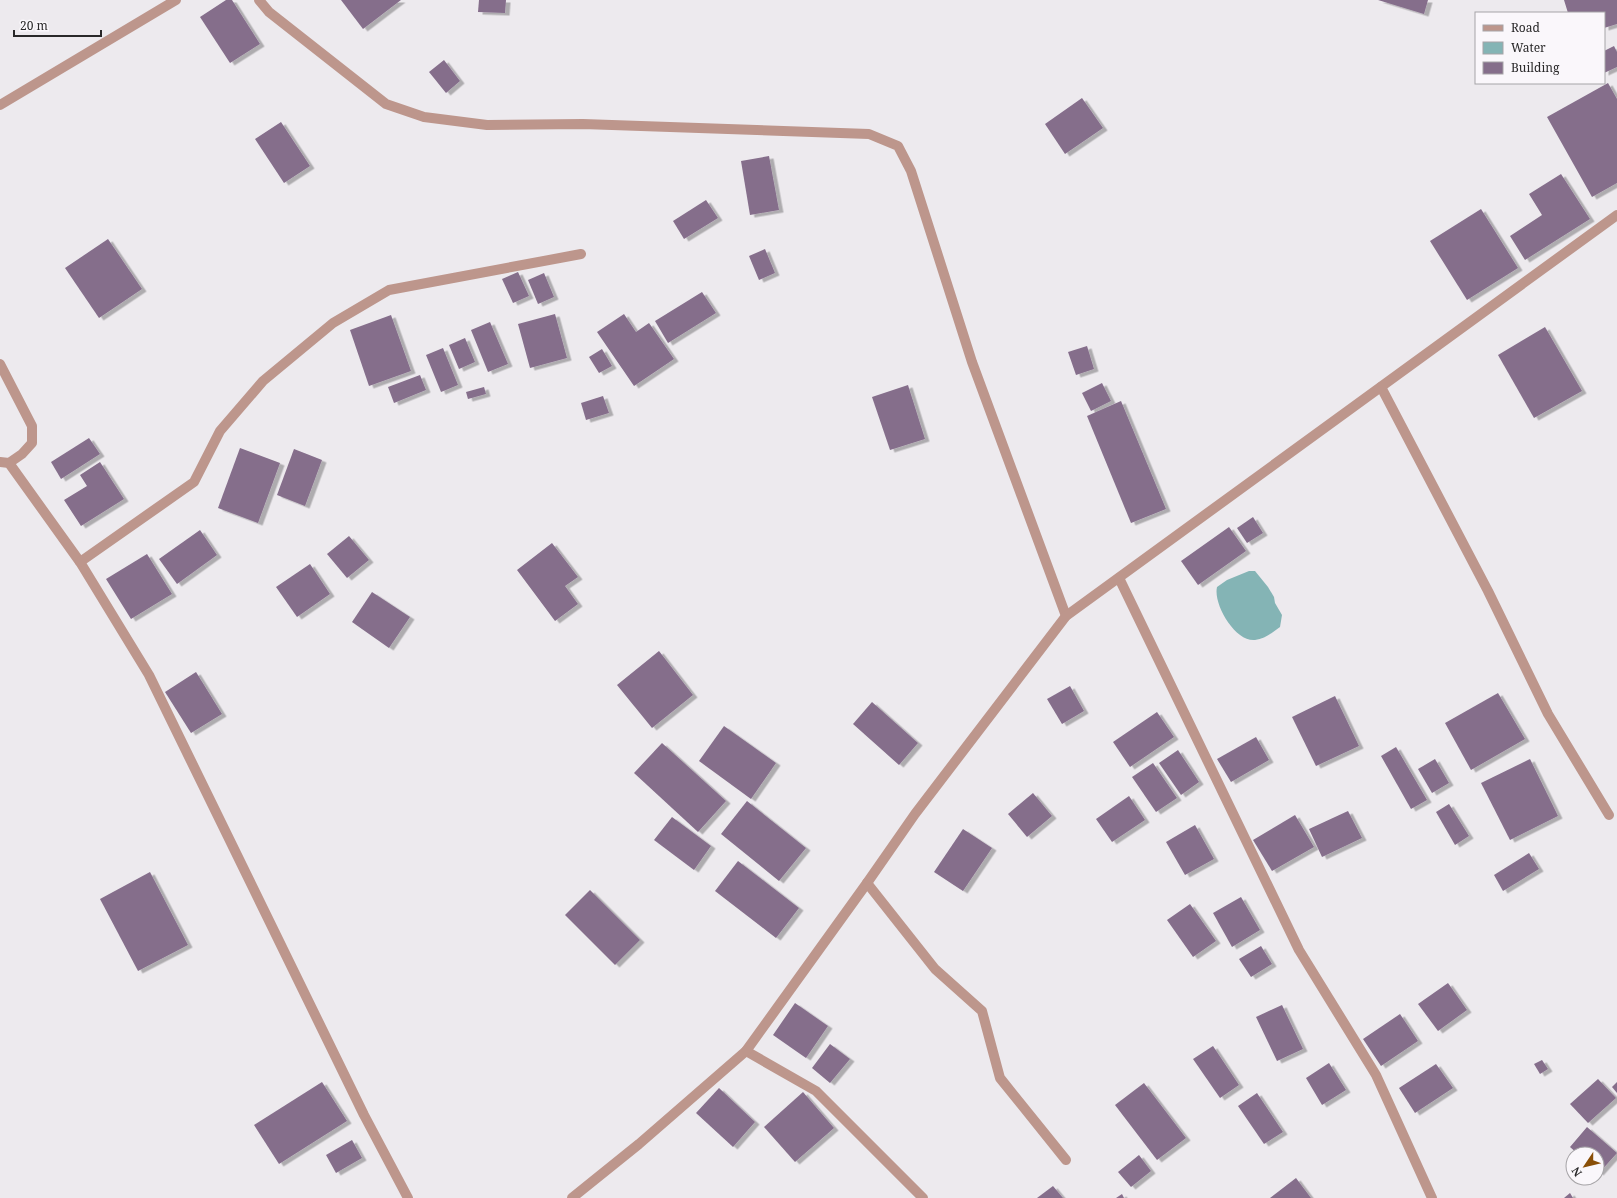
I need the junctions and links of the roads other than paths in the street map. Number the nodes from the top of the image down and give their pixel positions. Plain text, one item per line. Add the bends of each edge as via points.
1 (176, 0) edge
2 (259, 0) edge
3 (0, 105) edge
4 (1617, 215) edge
5 (581, 254) dead end
6 (0, 364) edge
7 (1381, 386) junction
8 (4, 462) edge
9 (80, 562) junction
10 (1119, 578) junction
11 (1066, 616) junction
12 (1609, 815) dead end
13 (867, 883) junction
14 (746, 1051) junction
15 (1066, 1160) dead end
16 (408, 1198) edge
17 (572, 1198) edge
18 (923, 1198) edge
19 (1432, 1198) edge

1 - 3 street
2 - 11 street via 281,22 386,104 424,116 487,125 583,124 869,134 898,146 911,170 972,362
4 - 7 street
5 - 9 street via 389,290 333,323 263,381 220,431 194,482
6 - 8 street via 32,426 32,443 22,454
7 - 10 street
7 - 12 street via 1488,591 1548,714
8 - 9 street
9 - 16 street via 149,675 364,1115
10 - 11 street
10 - 19 street via 1299,950 1376,1075
11 - 13 street via 914,814
13 - 14 street
13 - 15 street via 935,969 982,1011 1000,1078
14 - 17 street
14 - 18 street via 816,1091

